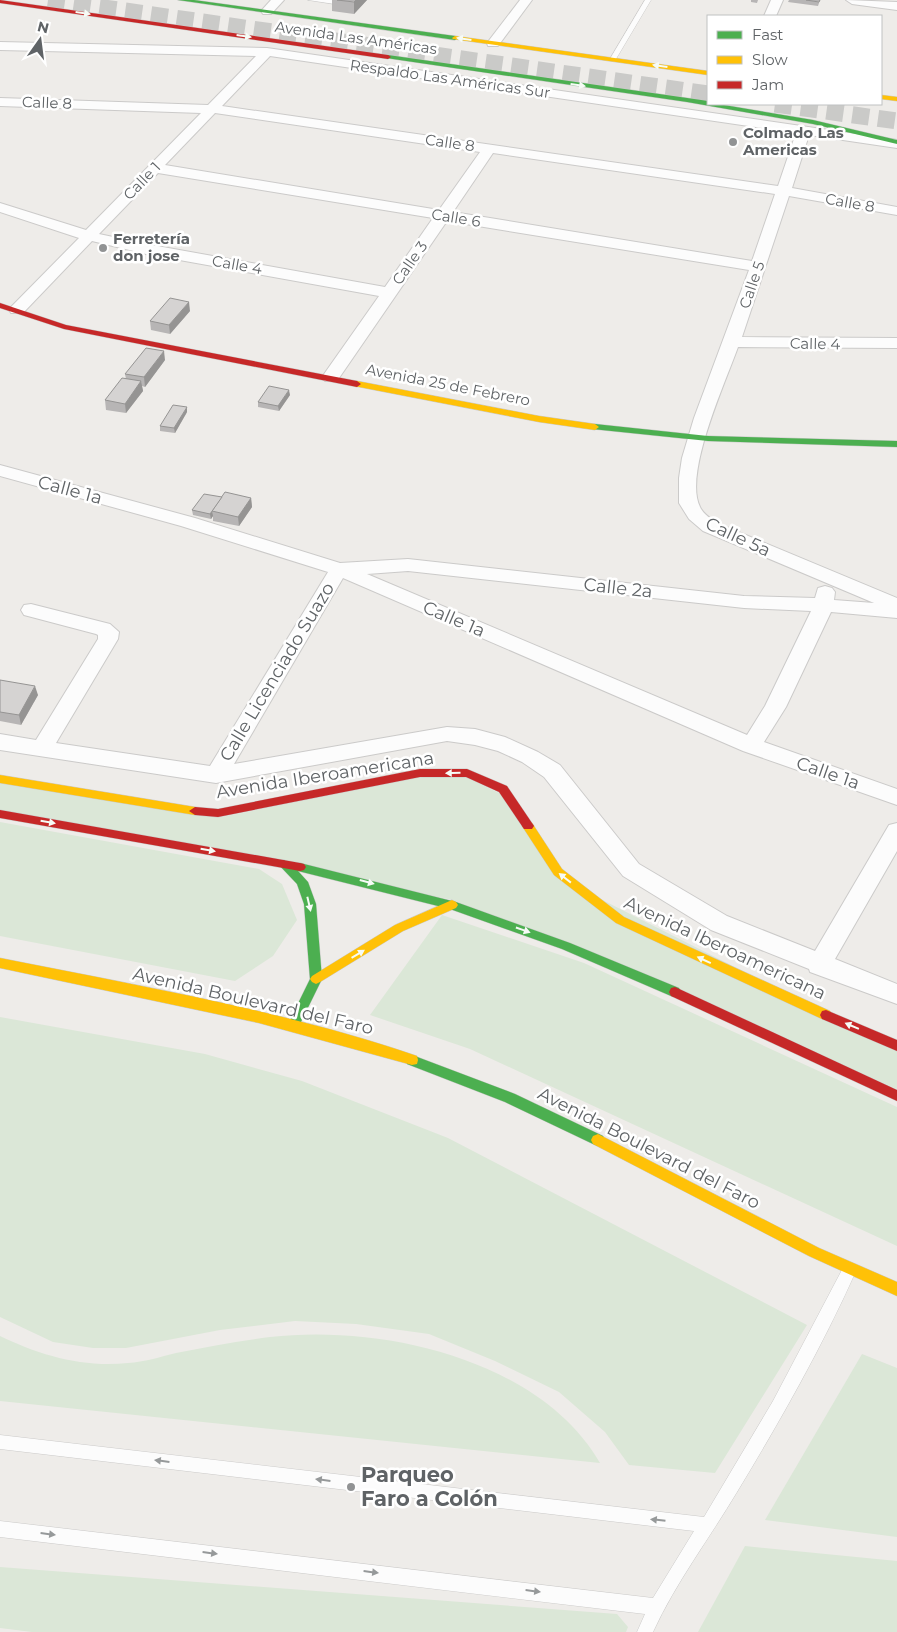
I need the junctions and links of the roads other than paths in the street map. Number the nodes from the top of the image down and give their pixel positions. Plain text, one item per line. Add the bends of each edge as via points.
1 (181, 0) edge
2 (278, 0) edge
3 (311, 0) edge
4 (526, 0) edge
5 (648, 0) edge
6 (777, 0) edge
7 (0, 1) edge
8 (860, 1) edge
9 (17, 2) edge
10 (335, 2) dead end
11 (897, 6) edge
12 (267, 11) junction
13 (770, 15) edge
14 (493, 43) junction
15 (0, 46) edge
16 (267, 52) junction
17 (612, 59) junction
18 (707, 73) edge
19 (882, 97) edge
20 (672, 98) junction
21 (897, 99) edge
22 (0, 102) edge
23 (707, 104) edge
24 (707, 104) edge
25 (713, 105) edge
26 (717, 105) edge
27 (214, 109) junction
28 (804, 130) junction
29 (897, 130) edge
30 (897, 143) edge
31 (488, 148) junction
32 (154, 168) junction
33 (784, 191) junction
34 (0, 207) edge
35 (897, 211) edge
36 (442, 216) junction
37 (89, 236) junction
38 (758, 267) junction
39 (389, 293) junction
40 (0, 305) edge
41 (17, 310) junction
42 (732, 342) junction
43 (897, 343) edge
44 (330, 377) junction
45 (697, 438) junction
46 (897, 444) edge
47 (0, 470) edge
48 (339, 570) junction
49 (827, 576) junction
50 (824, 605) junction
51 (897, 606) edge
52 (30, 610) dead end
53 (897, 612) edge
54 (0, 742) edge
55 (752, 746) junction
56 (42, 748) junction
57 (216, 775) junction
58 (0, 779) edge
59 (897, 797) edge
60 (0, 814) edge
61 (897, 831) edge
62 (284, 864) junction
63 (452, 905) junction
64 (0, 963) edge
65 (819, 965) junction
66 (316, 979) junction
67 (897, 994) edge
68 (294, 1024) junction
69 (897, 1046) edge
70 (897, 1096) edge
71 (849, 1271) junction
72 (897, 1289) edge
73 (0, 1442) edge
74 (707, 1524) junction
75 (0, 1529) edge
76 (656, 1607) junction
77 (645, 1632) edge

1 - 12 main road, Avenida Las Américas
2 - 12 street
3 - 10 lane
4 - 14 street
5 - 17 lane
6 - 13 street
7 - 9 main road, Avenida Las Américas
8 - 11 street
9 -> 20 main road, Avenida Las Américas
14 -> 12 main road, Avenida Las Américas
14 - 17 main road, Avenida Las Américas
15 - 16 street, Respaldo Las Américas Sur
16 - 27 street, Calle 1
16 - 28 street, Respaldo Las Américas Sur
18 -> 17 main road, Avenida Las Américas
19 - 21 main road
20 - 23 main road, Avenida Las Américas
20 - 24 main road
22 - 27 street, Calle 8
25 - 30 main road via 813,122
26 - 29 main road, Avenida Las Américas
27 - 31 street, Calle 8
27 - 32 street, Calle 1
28 - 30 street, Respaldo Las Américas Sur
28 - 33 street, Calle 5
31 - 33 street, Calle 8
31 - 36 street, Calle 3
32 - 36 street, Calle 6
32 - 37 street, Calle 1
33 - 35 street, Calle 8
33 - 38 street, Calle 5
34 - 37 street, Calle 4
36 - 38 street, Calle 6
36 - 39 street, Calle 3
37 - 39 street, Calle 4
37 - 41 street, Calle 1
38 - 42 street, Calle 5
39 - 44 street, Calle 3
40 - 41 main road, Avenida 25 de Febrero
41 - 44 main road, Avenida 25 de Febrero via 64,327
42 - 43 street, Calle 4
42 - 45 street, Calle 5
44 - 45 main road, Avenida 25 de Febrero via 540,419
45 - 46 main road, Avenida 25 de Febrero via 770,443
45 - 49 street, Calle 5a via 689,467 688,500 695,517 710,527
47 - 48 street, Calle 1a via 188,522
48 - 50 street, Calle 2a via 408,565 744,602
48 - 55 street, Calle 1a
48 - 57 street, Calle Licenciado Suazo
49 - 50 street
49 - 51 street, Calle 5a
50 - 53 street, Calle 2a
50 - 55 street
52 - 56 street via 109,632 108,639
54 - 56 street
55 - 59 street, Calle 1a
56 - 57 street
57 - 65 street via 440,735 475,737 505,745 552,771 631,870 719,923
69 -> 58 main road, Avenida Iberoamericana via 767,990 620,920 558,872 503,789 467,773 420,773 218,813
60 -> 62 main road
61 - 65 street
62 -> 63 main road via 336,874
62 -> 66 main road via 302,882 310,904
66 -> 63 main road via 400,928
63 -> 70 main road via 579,949
64 - 68 main road, Avenida Boulevard del Faro
65 - 67 street
66 - 68 main road
68 - 71 main road, Avenida Boulevard del Faro via 382,1048 579,1128
71 - 72 main road, Avenida Boulevard del Faro
71 - 74 lane via 816,1339
74 -> 73 lane
74 - 76 lane
75 -> 76 lane
76 - 77 lane

